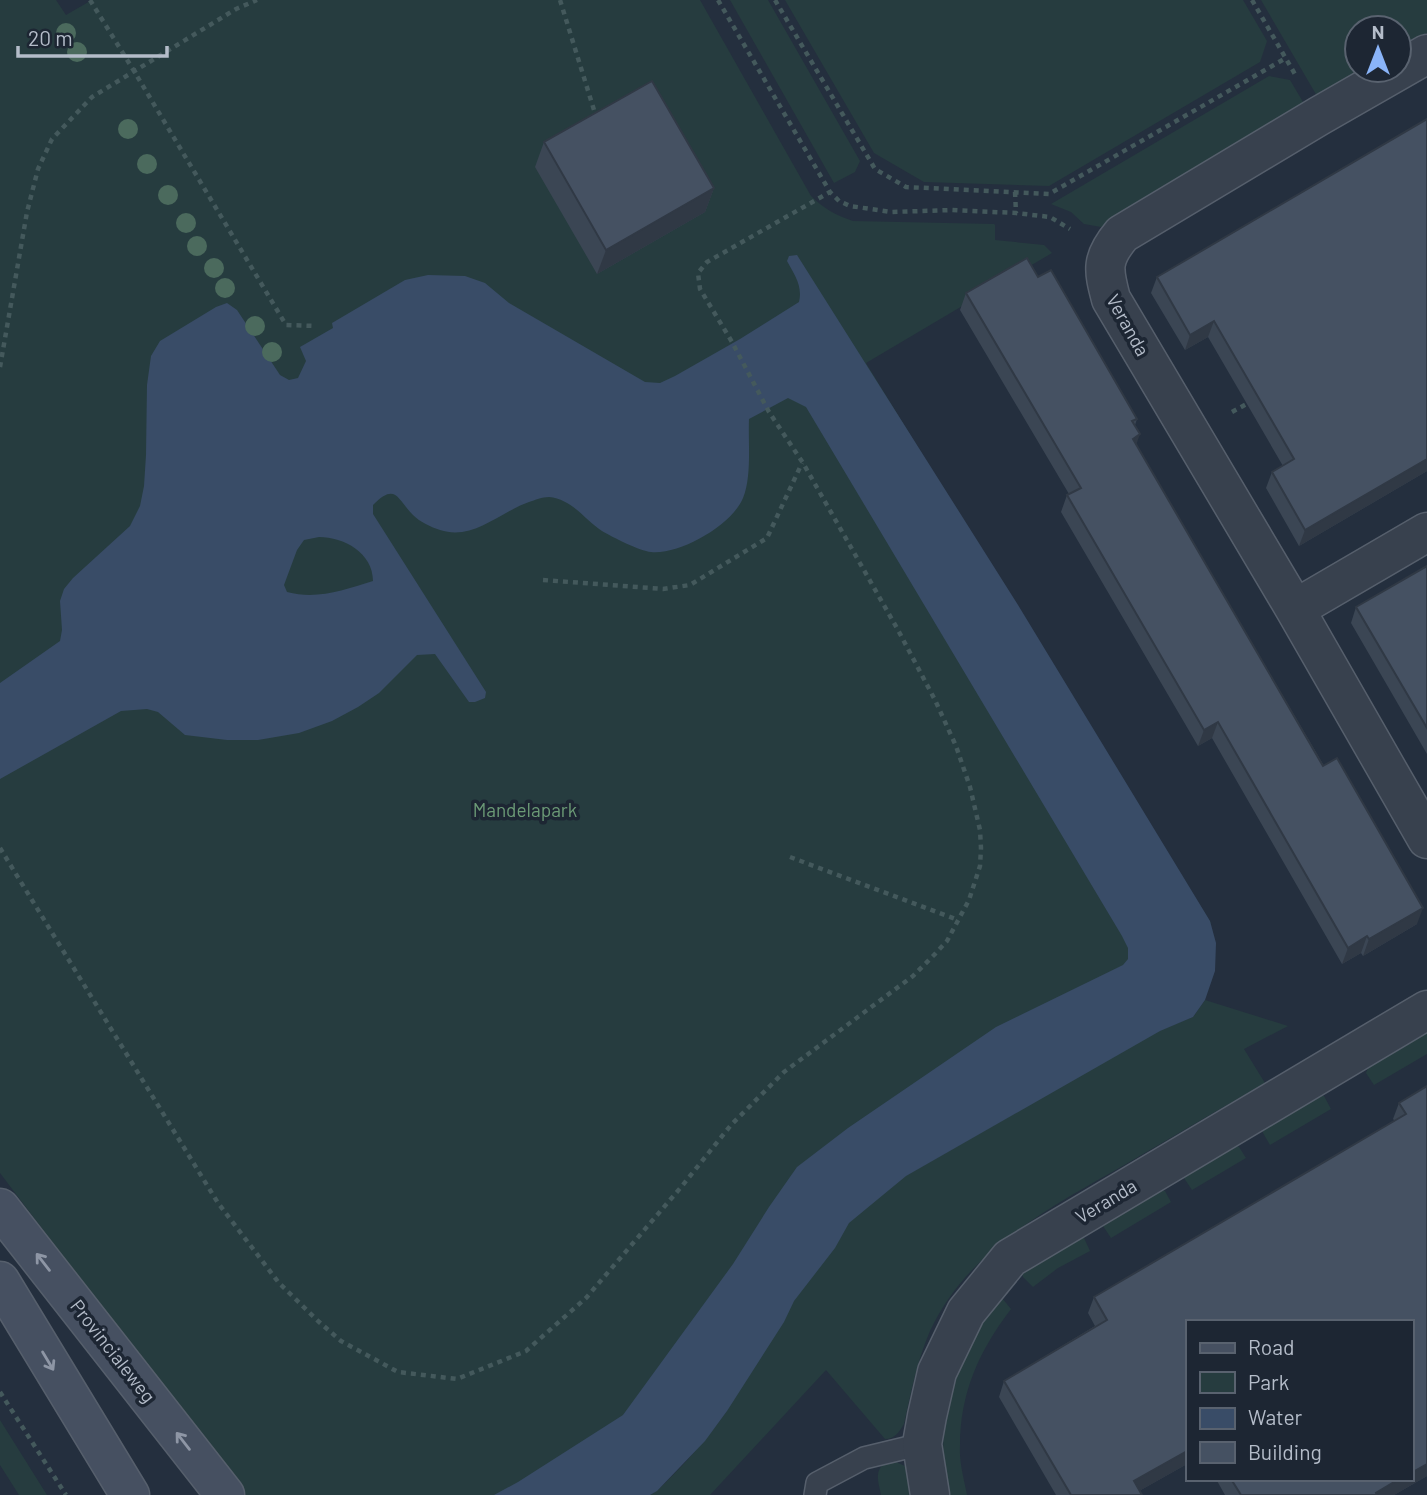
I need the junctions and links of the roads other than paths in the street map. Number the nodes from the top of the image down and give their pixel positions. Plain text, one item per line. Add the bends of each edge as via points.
1 (1427, 54) edge
2 (1427, 532) edge
3 (1295, 609) junction
4 (1427, 839) edge
5 (1427, 1010) edge
6 (0, 1208) edge
7 (0, 1281) edge
8 (922, 1444) junction
9 (130, 1495) edge
10 (225, 1495) edge
11 (815, 1495) edge
12 (930, 1495) edge

1 - 3 street, Veranda via 1122,234 1105,262 1111,299
2 - 3 street
3 - 4 street, Veranda
5 - 8 street, Veranda via 1010,1258 966,1312 937,1372
10 -> 6 main road, Provincialeweg
7 -> 9 main road
8 - 11 lane via 864,1458 817,1483
8 - 12 street, Veranda

